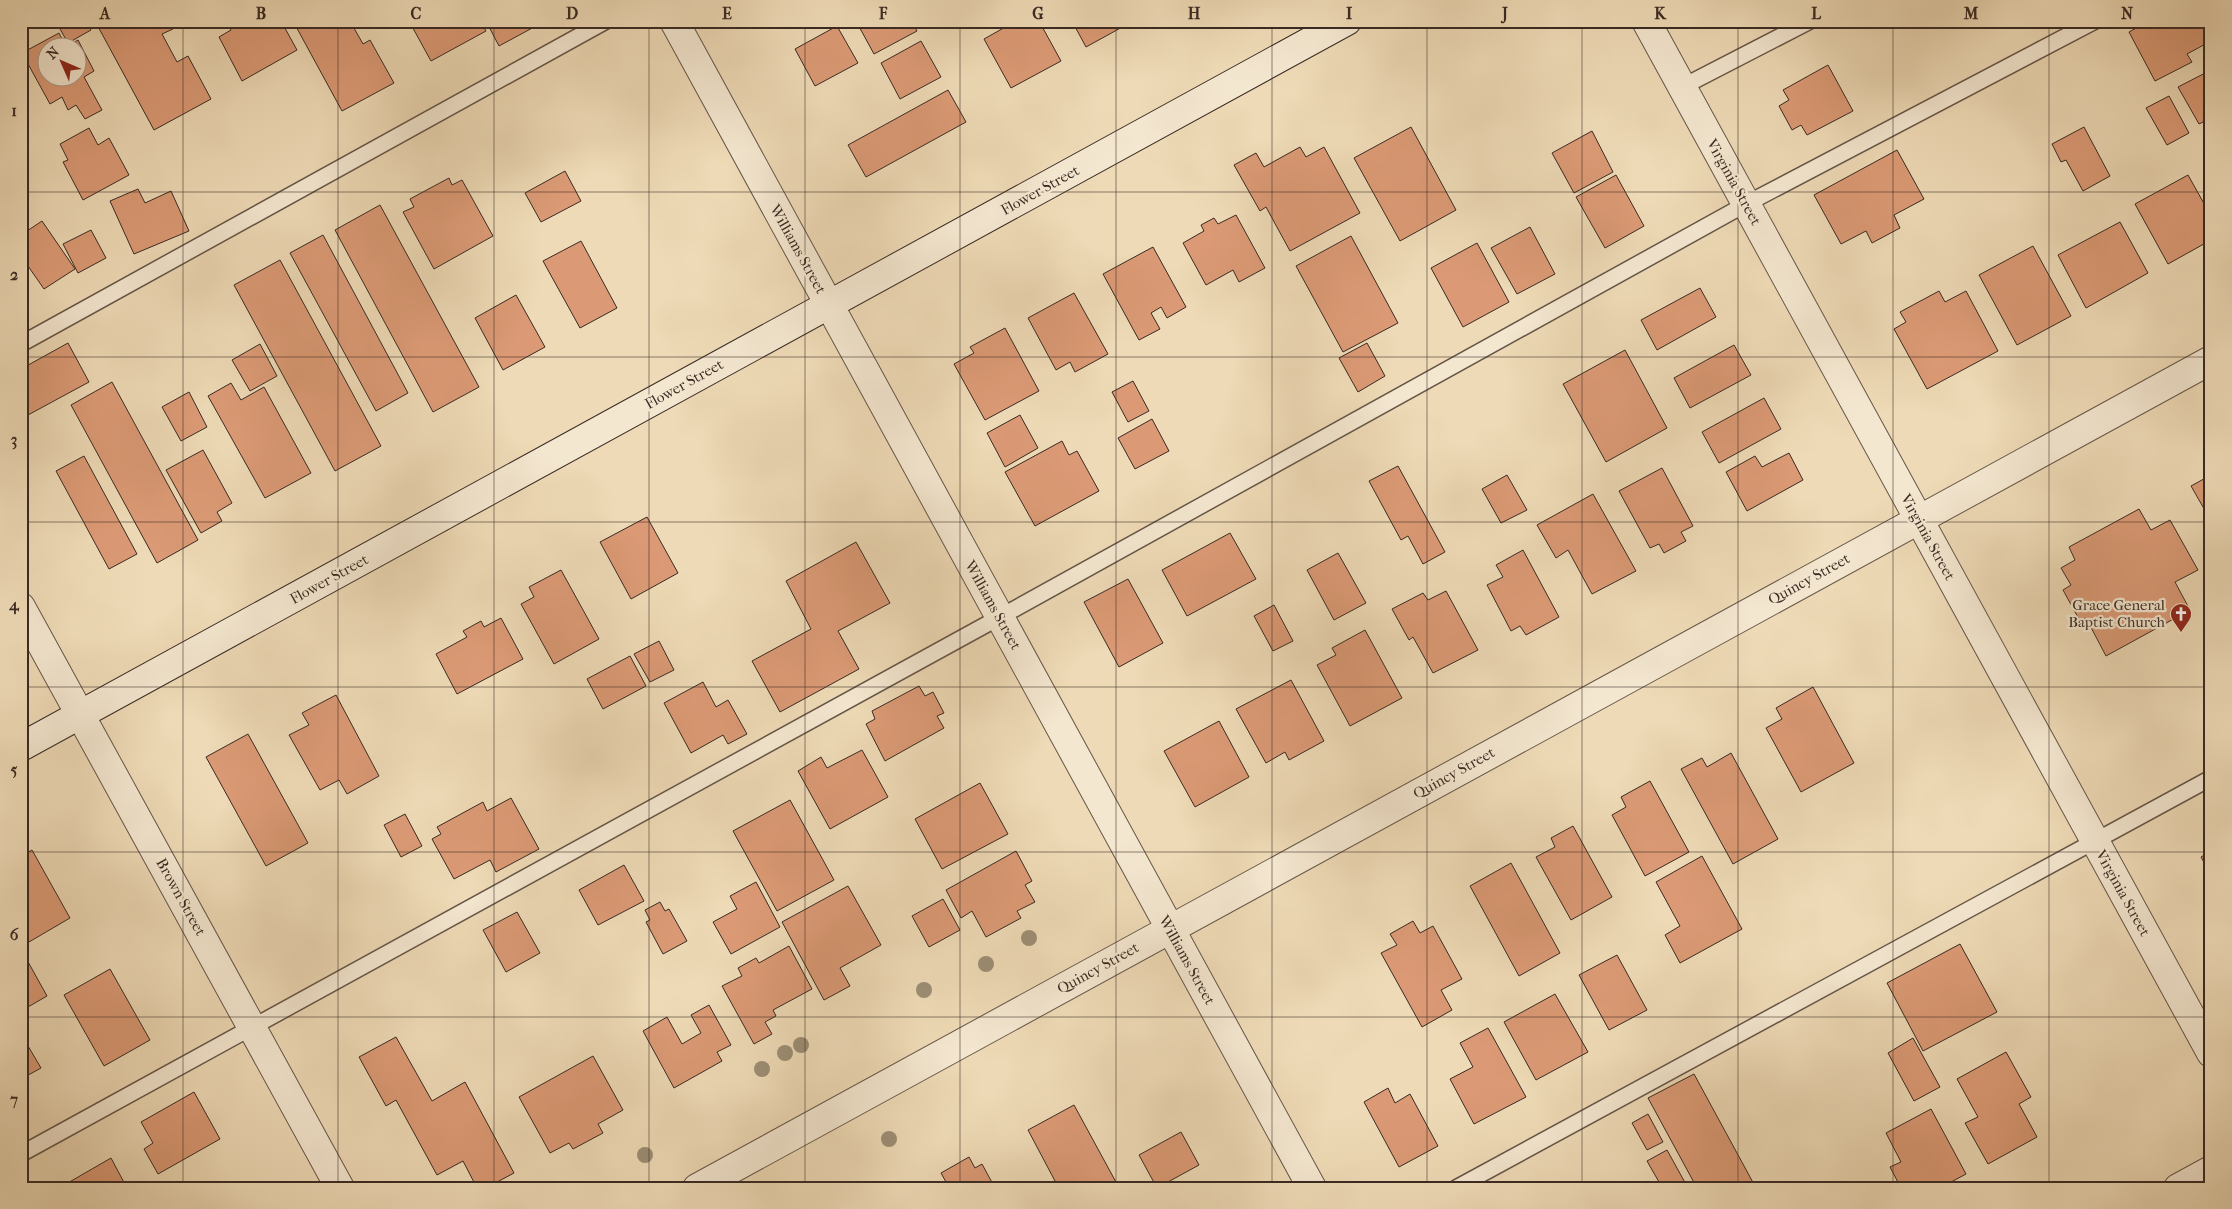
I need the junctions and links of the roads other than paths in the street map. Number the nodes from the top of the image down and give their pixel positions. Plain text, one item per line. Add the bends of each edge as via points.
1 (606, 21) edge
2 (674, 21) edge
3 (1347, 21) edge
4 (1646, 21) edge
5 (1810, 21) edge
6 (2095, 21) edge
7 (1682, 86) junction
8 (1746, 204) junction
9 (829, 305) junction
10 (21, 344) edge
11 (2211, 360) edge
12 (1918, 519) junction
13 (21, 607) edge
14 (1000, 617) junction
15 (81, 714) junction
16 (21, 747) edge
17 (2211, 778) edge
18 (2095, 841) junction
19 (1170, 928) junction
20 (252, 1028) junction
21 (2211, 1053) edge
22 (21, 1154) edge
23 (2211, 1170) edge
24 (340, 1188) edge
25 (697, 1188) edge
26 (1312, 1188) edge
27 (1456, 1188) edge
28 (2178, 1188) edge

1 - 10 lane
2 - 9 street, Williams Street
3 - 9 street, Flower Street
4 - 7 street, Virginia Street
5 - 7 lane
6 - 8 lane
7 - 8 street, Virginia Street
8 - 12 street, Virginia Street
8 - 14 lane
9 - 14 street, Williams Street
9 - 15 street, Flower Street
11 - 12 street, Quincy Street
12 - 18 street, Virginia Street
12 - 19 street, Quincy Street
13 - 15 street, Brown Street
14 - 19 street, Williams Street
14 - 20 lane
15 - 16 street, Flower Street
15 - 20 street, Brown Street
17 - 18 lane
18 - 21 street, Virginia Street
18 - 27 lane
19 - 25 street, Quincy Street
19 - 26 street, Williams Street
20 - 22 lane
20 - 24 street, Brown Street
23 - 28 street

